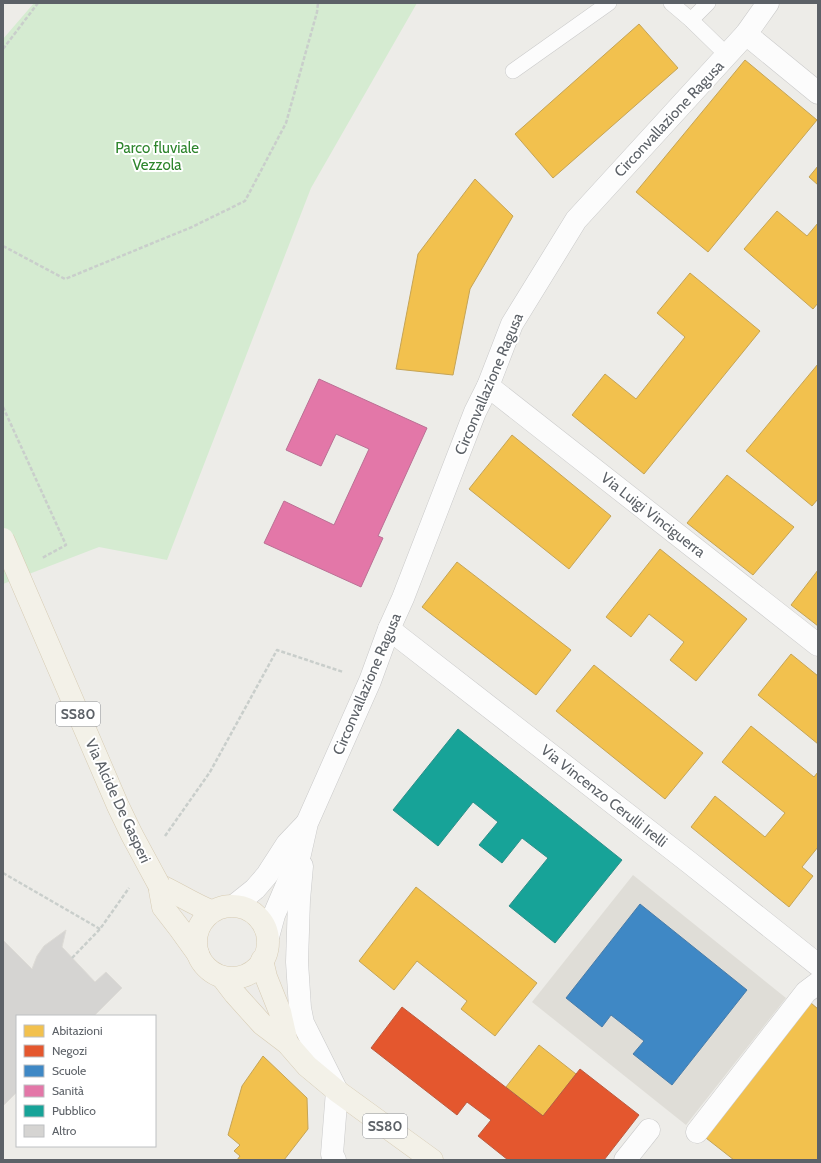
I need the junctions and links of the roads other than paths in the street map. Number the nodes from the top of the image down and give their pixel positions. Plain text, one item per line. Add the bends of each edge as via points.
1 (609, 3) edge
2 (671, 3) edge
3 (708, 3) edge
4 (768, 3) edge
5 (691, 20) junction
6 (746, 34) junction
7 (727, 55) junction
8 (513, 71) dead end
9 (818, 93) edge
10 (488, 386) junction
11 (3, 539) edge
12 (389, 629) junction
13 (818, 645) edge
14 (306, 823) junction
15 (159, 885) junction
16 (235, 905) junction
17 (211, 911) junction
18 (268, 937) junction
19 (198, 954) junction
20 (262, 960) junction
21 (818, 965) edge
22 (222, 977) junction
23 (818, 983) edge
24 (287, 1043) junction
25 (337, 1091) junction
26 (648, 1130) dead end
27 (696, 1132) dead end
28 (335, 1160) edge
29 (432, 1160) edge
30 (626, 1160) edge

1 - 8 lane
2 - 5 lane
3 - 5 lane
4 - 6 street, Circonvallazione Ragusa
5 - 7 lane
6 - 7 street, Circonvallazione Ragusa
6 - 9 street
7 - 10 street, Circonvallazione Ragusa via 576,220 512,324
10 - 12 street, Circonvallazione Ragusa via 475,412
10 - 13 street, Via Luigi Vinciguerra
11 - 15 main road, Via Alcide De Gasperi / SS80, bridge via 115,800
12 - 14 street, Circonvallazione Ragusa via 370,681
12 - 21 street, Via Vincenzo Cerulli Irelli via 690,862
14 - 16 street, Circonvallazione Ragusa via 286,844 255,889
14 - 18 street, Circonvallazione Ragusa via 300,854 274,915
14 - 25 street, Circonvallazione Ragusa via 297,962 300,1008 303,1023
15 - 17 main road
15 - 19 main road, Via Alcide De Gasperi / SS80 via 163,907
16 - 17 main road
16 - 18 main road via 257,915
17 - 19 main road via 197,930
18 - 20 main road via 267,949
19 - 22 main road, Via Alcide De Gasperi / SS80 via 211,972
20 - 22 main road via 255,969 245,975 234,978
20 - 24 main road, Via Alcide De Gasperi / SS80 via 280,1012
22 - 24 main road, Via Alcide De Gasperi / SS80 via 262,1024
23 - 27 street via 806,992
24 - 25 main road, Via Alcide De Gasperi / SS80 via 307,1066
25 - 28 street via 332,1154
25 - 29 main road, Via Alcide De Gasperi / SS80
26 - 30 street

